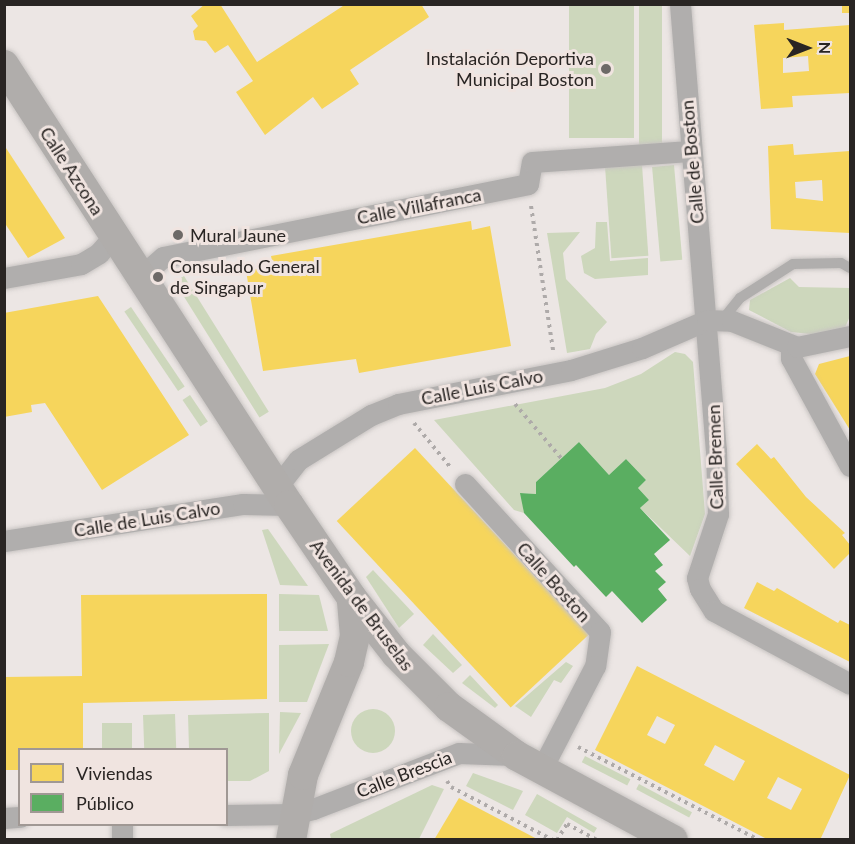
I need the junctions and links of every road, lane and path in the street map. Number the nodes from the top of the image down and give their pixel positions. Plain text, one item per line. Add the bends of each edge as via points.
1 (680, 4) edge
2 (4, 65) edge
3 (690, 151) junction
4 (528, 184) junction
5 (114, 236) junction
6 (850, 268) edge
7 (140, 277) junction
8 (4, 278) edge
9 (715, 319) junction
10 (850, 335) edge
11 (791, 346) junction
12 (557, 372) junction
13 (497, 383) junction
14 (432, 444) dead end
15 (561, 459) dead end
16 (850, 466) edge
17 (465, 484) joint
18 (283, 496) junction
19 (4, 541) edge
20 (352, 598) junction
21 (850, 684) edge
22 (557, 736) junction
23 (436, 760) junction
24 (529, 763) junction
25 (228, 815) edge
26 (292, 827) edge
27 (555, 840) edge
28 (597, 840) edge
29 (673, 840) edge
30 (759, 840) edge

1 - 3 street, Calle de Boston
2 - 5 street, Calle Azcona
3 - 4 street via 532,162
3 - 9 street, Calle de Boston
4 - 7 street, Calle Villafranca via 163,257
4 - 12 path
5 - 7 street, Calle Azcona
5 - 8 street via 99,253 81,264
6 - 9 lane via 841,264 793,264
7 - 18 street, Avenida de Bruselas
9 - 11 street
9 - 12 street, Calle Luis Calvo via 642,348
9 - 21 street, Calle Bremen via 718,514 700,566 700,589 714,611
10 - 11 street via 813,346
11 - 16 street via 791,358
12 - 13 street, Calle Luis Calvo
13 - 15 path
13 - 18 street, Calle Luis Calvo via 407,402 370,416 298,460
14 - 17 path
17 - 22 street, Calle Boston via 600,633 595,666
18 - 19 street, Calle de Luis Calvo
18 - 20 street, Avenida de Bruselas
20 - 24 street, Avenida de Bruselas via 422,683
20 - 26 street via 355,636 350,662 303,775
22 - 24 street, Calle Boston
22 - 30 path
23 - 24 street, Calle Brescia via 481,751
23 - 26 street, Calle Brescia
23 - 27 path via 451,787
24 - 29 street, Avenida de Bruselas
25 - 26 street, Calle Brescia
27 - 28 path via 567,824

